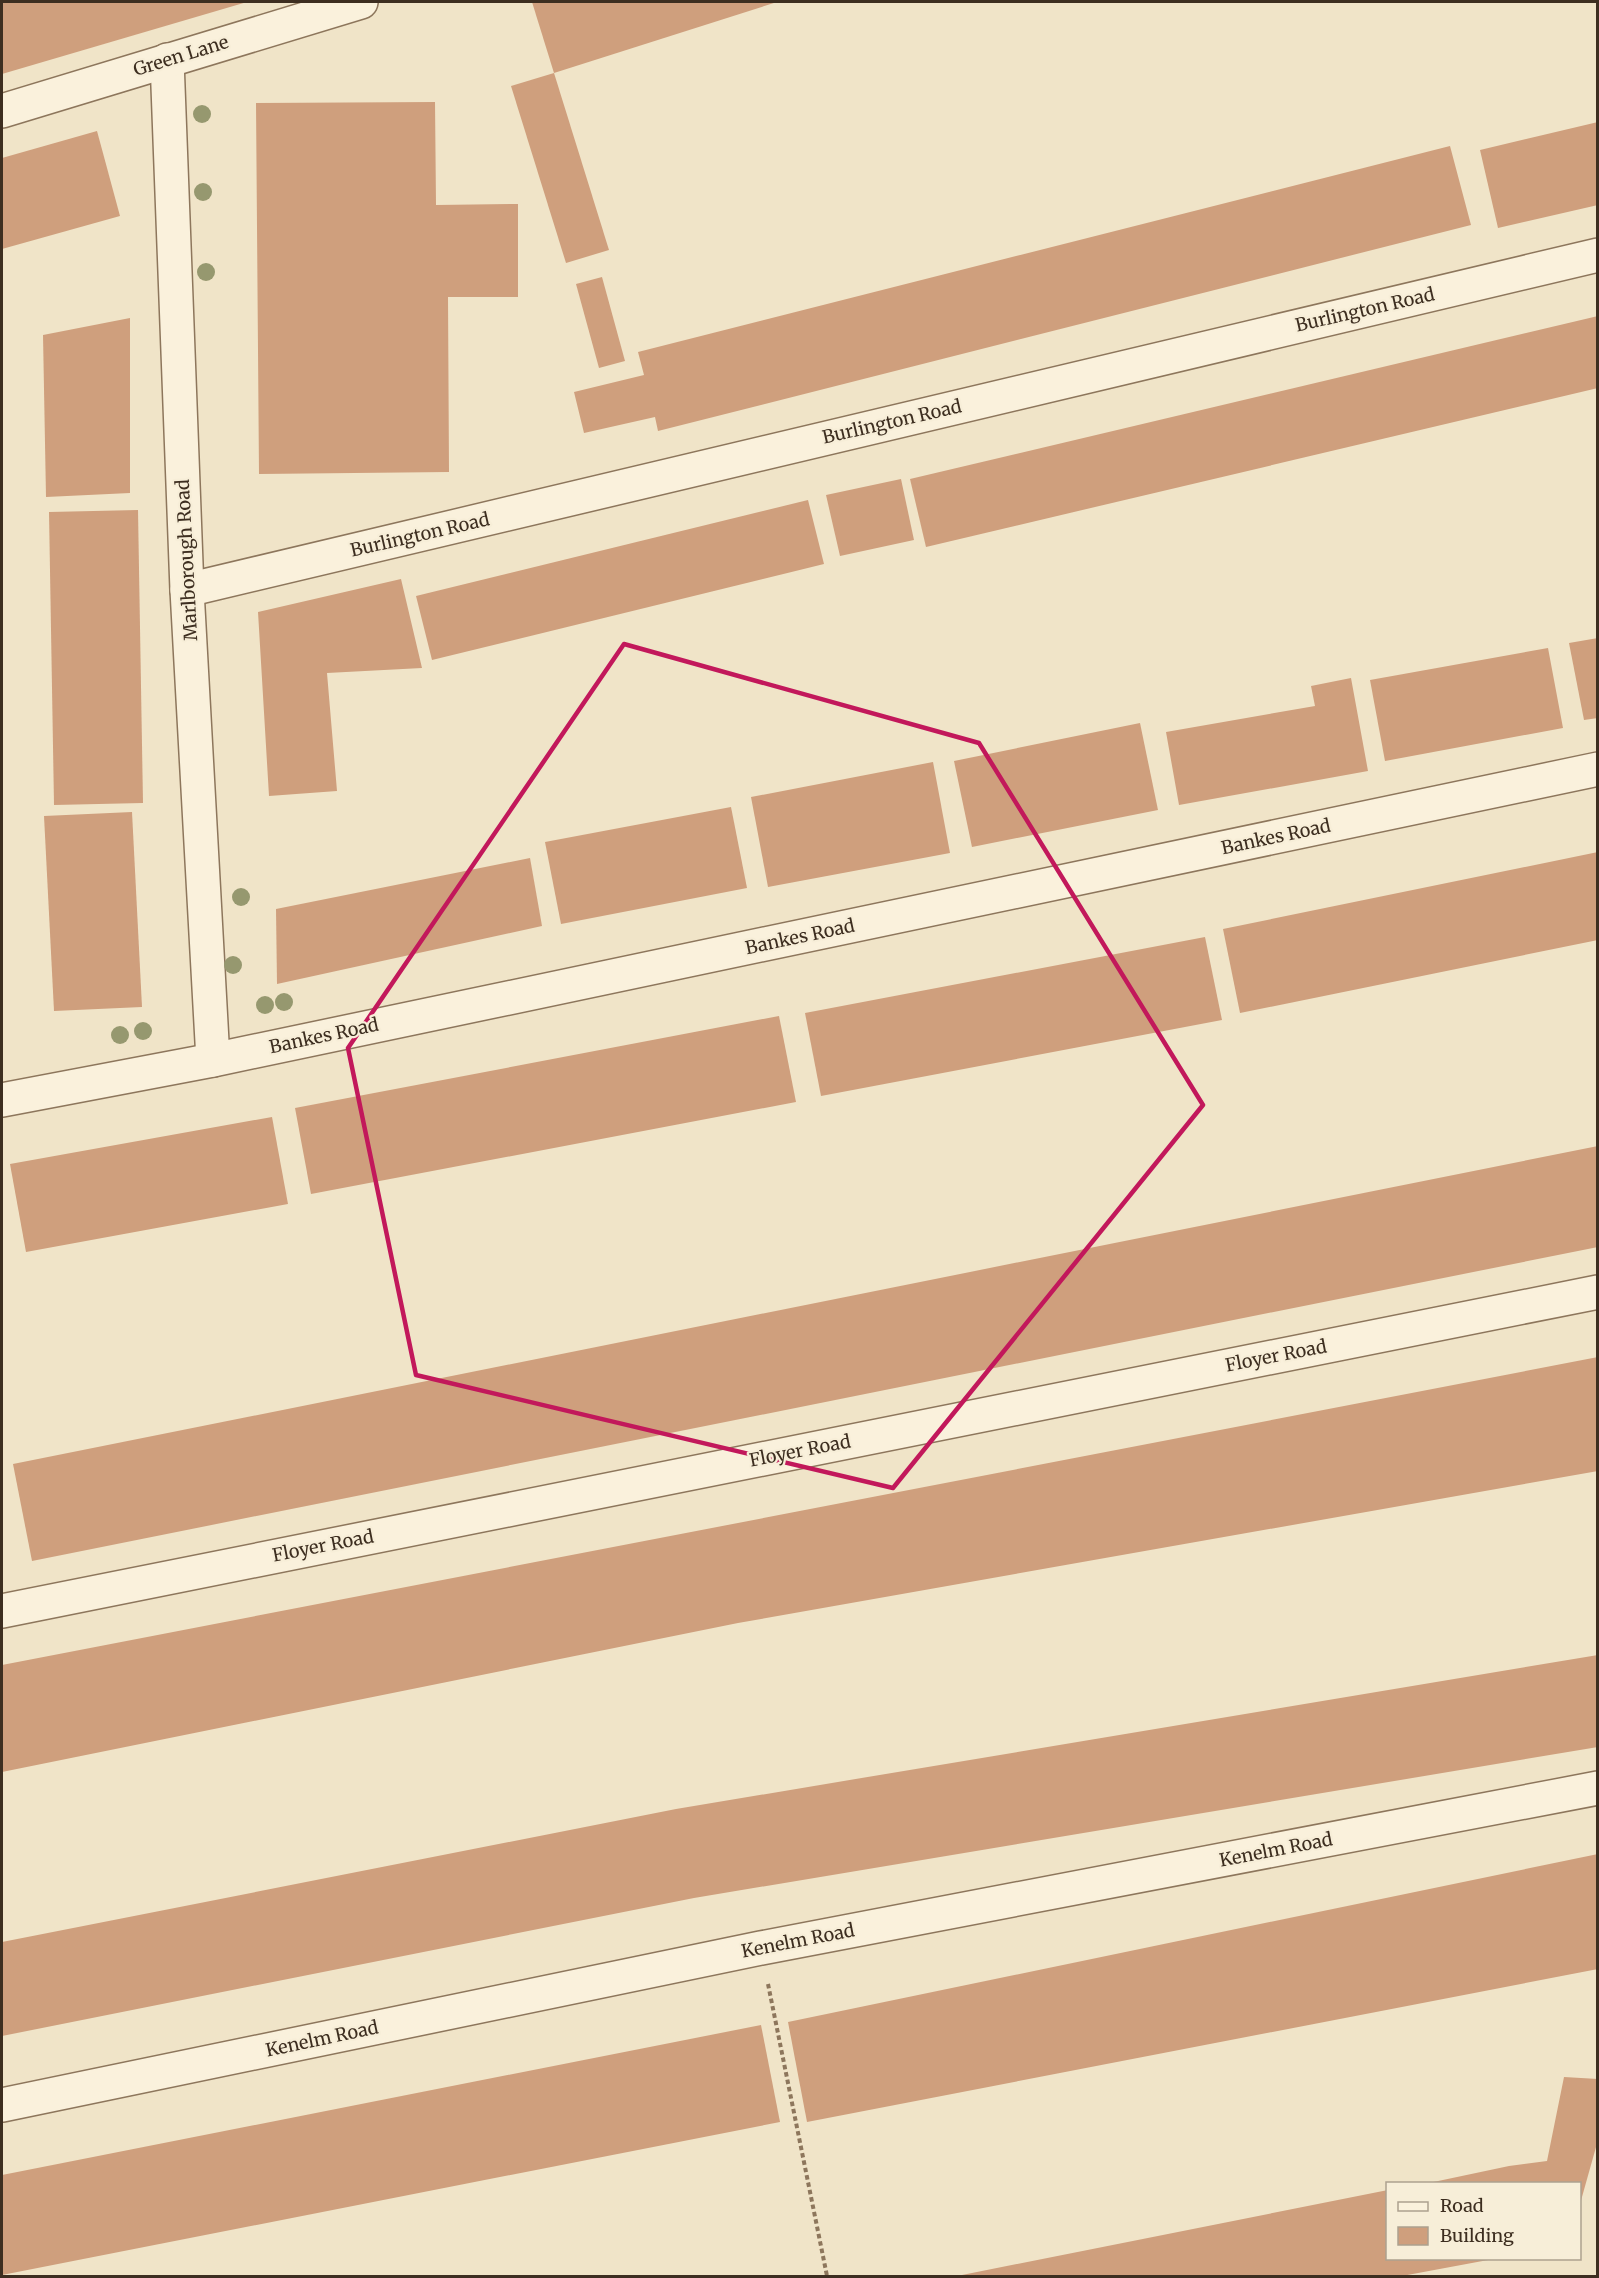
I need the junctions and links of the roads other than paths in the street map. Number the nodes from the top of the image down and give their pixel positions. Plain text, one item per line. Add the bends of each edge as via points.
1 (361, 2) edge
2 (294, 11) edge
3 (167, 60) junction
4 (2, 111) edge
5 (1598, 255) edge
6 (187, 590) junction
7 (1598, 769) edge
8 (213, 1060) junction
9 (2, 1100) edge
10 (1598, 1292) edge
11 (2, 1611) edge
12 (1598, 1788) edge
13 (2, 2105) edge

1 - 2 street, Green Lane
2 - 3 street, Green Lane
3 - 4 street, Green Lane
3 - 6 street, Marlborough Road
5 - 6 street, Burlington Road
6 - 8 street, Marlborough Road
7 - 8 street, Bankes Road
8 - 9 street, Bankes Road
10 - 11 street, Floyer Road
12 - 13 street, Kenelm Road via 761,1948

